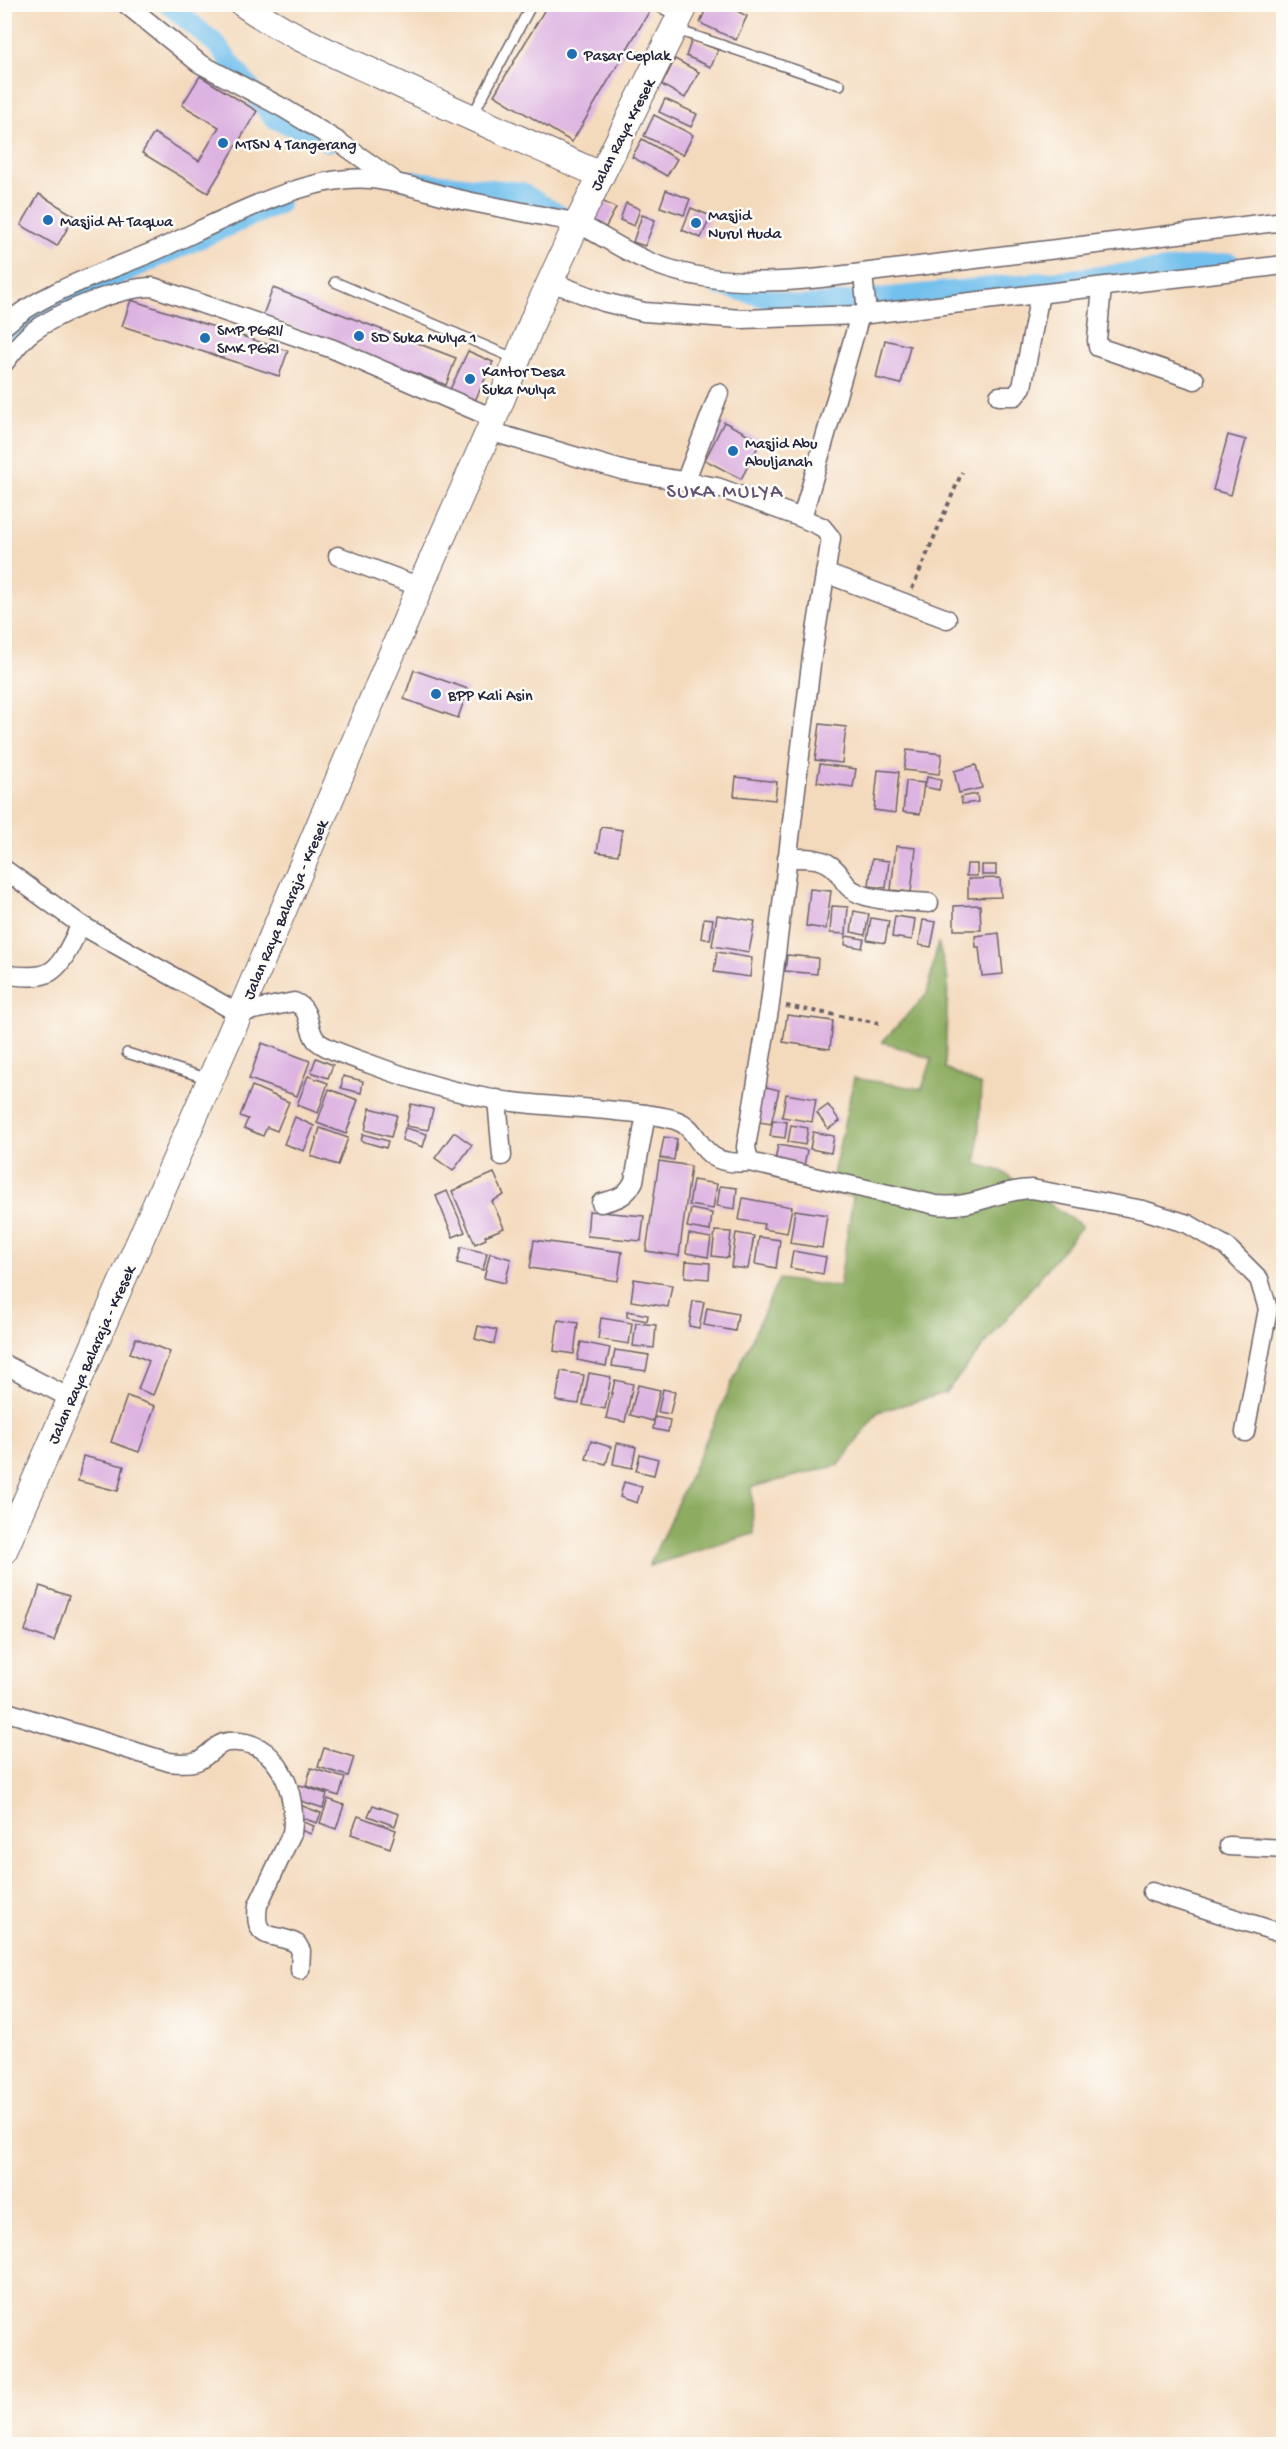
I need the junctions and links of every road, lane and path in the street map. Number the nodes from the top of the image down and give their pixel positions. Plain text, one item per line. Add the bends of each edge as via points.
1 (126, 4) edge
2 (243, 4) edge
3 (532, 4) edge
4 (655, 4) edge
5 (680, 17) edge
6 (840, 85) dead end
7 (471, 118) junction
8 (601, 175) junction
9 (397, 183) junction
10 (1284, 221) edge
11 (575, 227) junction
12 (1284, 265) edge
13 (554, 273) junction
14 (335, 282) dead end
15 (1102, 287) junction
16 (1040, 294) junction
17 (864, 298) junction
18 (4, 326) edge
19 (518, 360) junction
20 (4, 363) edge
21 (1195, 380) dead end
22 (719, 393) dead end
23 (999, 396) dead end
24 (491, 424) junction
25 (962, 472) dead end
26 (685, 482) junction
27 (802, 518) junction
28 (338, 556) dead end
29 (825, 573) junction
30 (420, 587) junction
31 (906, 604) junction
32 (946, 620) dead end
33 (788, 858) junction
34 (4, 870) edge
35 (928, 903) dead end
36 (81, 925) junction
37 (4, 974) edge
38 (770, 1004) junction
39 (238, 1013) junction
40 (879, 1023) dead end
41 (127, 1053) dead end
42 (211, 1080) junction
43 (497, 1100) junction
44 (646, 1114) junction
45 (502, 1156) dead end
46 (749, 1162) junction
47 (601, 1203) dead end
48 (1276, 1311) edge
49 (4, 1364) edge
50 (70, 1398) junction
51 (1245, 1431) dead end
52 (4, 1551) edge
53 (4, 1711) edge
54 (1229, 1846) dead end
55 (1284, 1849) edge
56 (1152, 1892) dead end
57 (1284, 1929) edge
58 (300, 1970) dead end

1 - 9 street via 199,63 321,131
2 - 7 street via 269,22
3 - 7 lane
4 - 5 lane
5 - 6 lane
5 - 8 street, Jalan Raya Kresek
7 - 8 street
8 - 11 street, Jalan Raya Kresek
9 - 11 street
9 - 18 street via 354,178 322,181 296,190 40,301
10 - 17 street
11 - 13 street, Jalan Raya Kresek
11 - 17 street via 655,264 694,274 791,281
12 - 15 street
13 - 17 street via 604,302 656,314 732,319
13 - 19 street, Jalan Raya Balaraja - Kresek
14 - 19 lane
15 - 16 street
15 - 21 street via 1098,347
16 - 17 street
16 - 23 street via 1022,387 1015,396
17 - 27 street
19 - 24 street, Jalan Raya Balaraja - Kresek
20 - 24 street via 33,331 60,316 125,289 153,287 333,349
22 - 26 street
24 - 26 street via 625,471
24 - 30 street, Jalan Raya Balaraja - Kresek
25 - 31 path
26 - 27 street via 717,487
27 - 29 street via 822,527 831,538
28 - 30 street
29 - 31 street
29 - 33 street
30 - 39 street, Jalan Raya Balaraja - Kresek
31 - 32 street
33 - 35 street via 821,859 855,892
33 - 38 street
34 - 36 street
36 - 37 street via 57,968 45,976
36 - 39 street
38 - 40 path
38 - 46 street via 746,1147
39 - 42 street, Jalan Raya Balaraja - Kresek
39 - 43 street via 294,1002 303,1007 315,1039 325,1046 446,1088
41 - 42 lane
42 - 50 street, Jalan Raya Balaraja - Kresek
43 - 44 street
43 - 45 street
44 - 46 street via 677,1120 708,1154 735,1164
44 - 47 street via 629,1191
46 - 48 street via 936,1205 955,1207 1016,1189 1032,1189 1143,1210 1188,1224 1227,1247 1259,1279
48 - 51 street
49 - 50 street
50 - 52 street, Jalan Raya Balaraja - Kresek
53 - 58 street via 169,1762 197,1761 226,1742 264,1750 287,1780 294,1822 258,1905 257,1918 261,1930 297,1944 301,1951
54 - 55 street
56 - 57 street via 1271,1930

